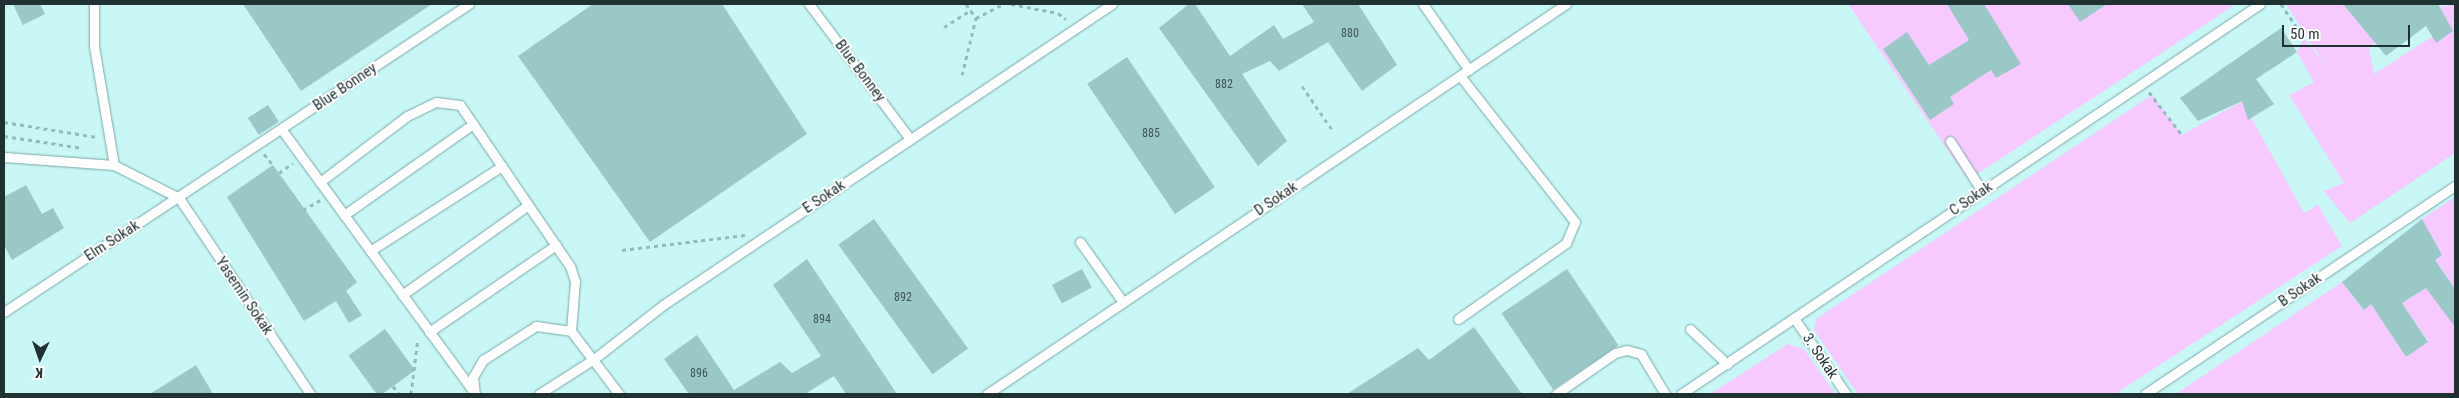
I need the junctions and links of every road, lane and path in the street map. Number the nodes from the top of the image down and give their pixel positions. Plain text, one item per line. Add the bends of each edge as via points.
1 (94, 4) edge
2 (469, 4) edge
3 (809, 4) edge
4 (966, 4) edge
5 (1003, 4) edge
6 (1011, 4) edge
7 (1112, 4) edge
8 (1423, 4) edge
9 (1566, 4) edge
10 (2260, 4) edge
11 (2281, 4) edge
12 (970, 10) junction
13 (976, 18) junction
14 (944, 27) dead end
15 (1077, 27) junction
16 (2304, 38) dead end
17 (1469, 70) junction
18 (962, 75) dead end
19 (1460, 76) junction
20 (2146, 81) junction
21 (1302, 86) dead end
22 (4, 122) edge
23 (473, 124) junction
24 (282, 130) junction
25 (1333, 131) dead end
26 (2182, 135) dead end
27 (4, 136) edge
28 (910, 139) junction
29 (1950, 140) dead end
30 (98, 144) dead end
31 (89, 149) dead end
32 (4, 156) edge
33 (114, 165) junction
34 (502, 166) junction
35 (221, 170) joint
36 (320, 182) junction
37 (2455, 186) edge
38 (1982, 191) junction
39 (330, 195) junction
40 (179, 198) junction
41 (528, 205) junction
42 (303, 210) dead end
43 (344, 215) junction
44 (763, 238) junction
45 (1080, 242) dead end
46 (556, 245) junction
47 (622, 250) dead end
48 (370, 251) junction
49 (402, 295) junction
50 (1123, 302) junction
51 (4, 312) edge
52 (1794, 318) junction
53 (420, 319) junction
54 (1458, 319) dead end
55 (1690, 329) dead end
56 (429, 332) junction
57 (571, 332) junction
58 (594, 359) junction
59 (1727, 364) junction
60 (393, 386) dead end
61 (310, 394) edge
62 (399, 394) edge
63 (411, 394) edge
64 (475, 394) edge
65 (539, 394) edge
66 (618, 394) edge
67 (987, 394) edge
68 (1556, 394) edge
69 (1665, 394) edge
70 (1681, 394) edge
71 (1846, 394) edge
72 (2145, 394) edge

1 - 33 lane via 94,46
2 - 24 lane, Blue Bonney
3 - 28 lane, Blue Bonney
4 - 12 path
5 - 13 path
6 - 15 path via 1058,13
7 - 15 lane, E Sokak
8 - 17 lane
9 - 17 lane, D Sokak
10 - 20 lane, C Sokak
11 - 16 path
12 - 13 path
12 - 14 path
13 - 18 path
15 - 28 lane, E Sokak
17 - 19 lane, D Sokak
19 - 50 lane, D Sokak
19 - 54 lane via 1576,222 1566,243
20 - 26 path via 2144,86
20 - 38 lane, C Sokak
21 - 25 path
22 - 30 path via 97,138
23 - 34 lane
23 - 36 lane via 460,105 436,102 407,116
23 - 43 lane
24 - 35 lane, Blue Bonney
24 - 36 lane
27 - 31 path
28 - 44 lane, E Sokak
29 - 38 lane
32 - 33 lane
33 - 40 lane
34 - 41 lane
34 - 48 lane
35 - 40 lane, Elm Sokak
36 - 39 lane
37 - 72 lane, B Sokak
38 - 52 lane, C Sokak
39 - 42 path
39 - 43 lane
40 - 51 lane, Elm Sokak
40 - 61 lane, Yasemin Sokak
41 - 46 lane
41 - 49 lane
43 - 48 lane
44 - 47 path via 742,235
44 - 58 lane, E Sokak via 663,305
45 - 50 lane
46 - 56 lane
46 - 57 lane via 574,281
48 - 49 lane
49 - 53 lane
50 - 67 lane, D Sokak
52 - 59 lane, C Sokak
52 - 71 lane, 3. Sokak
53 - 56 lane
53 - 63 path
55 - 59 lane
56 - 64 lane
57 - 58 lane
57 - 64 lane via 536,326 483,360 474,377
58 - 65 lane, E Sokak
58 - 66 lane
59 - 70 lane, C Sokak
60 - 62 path
68 - 69 lane via 1615,353 1628,350 1641,354

